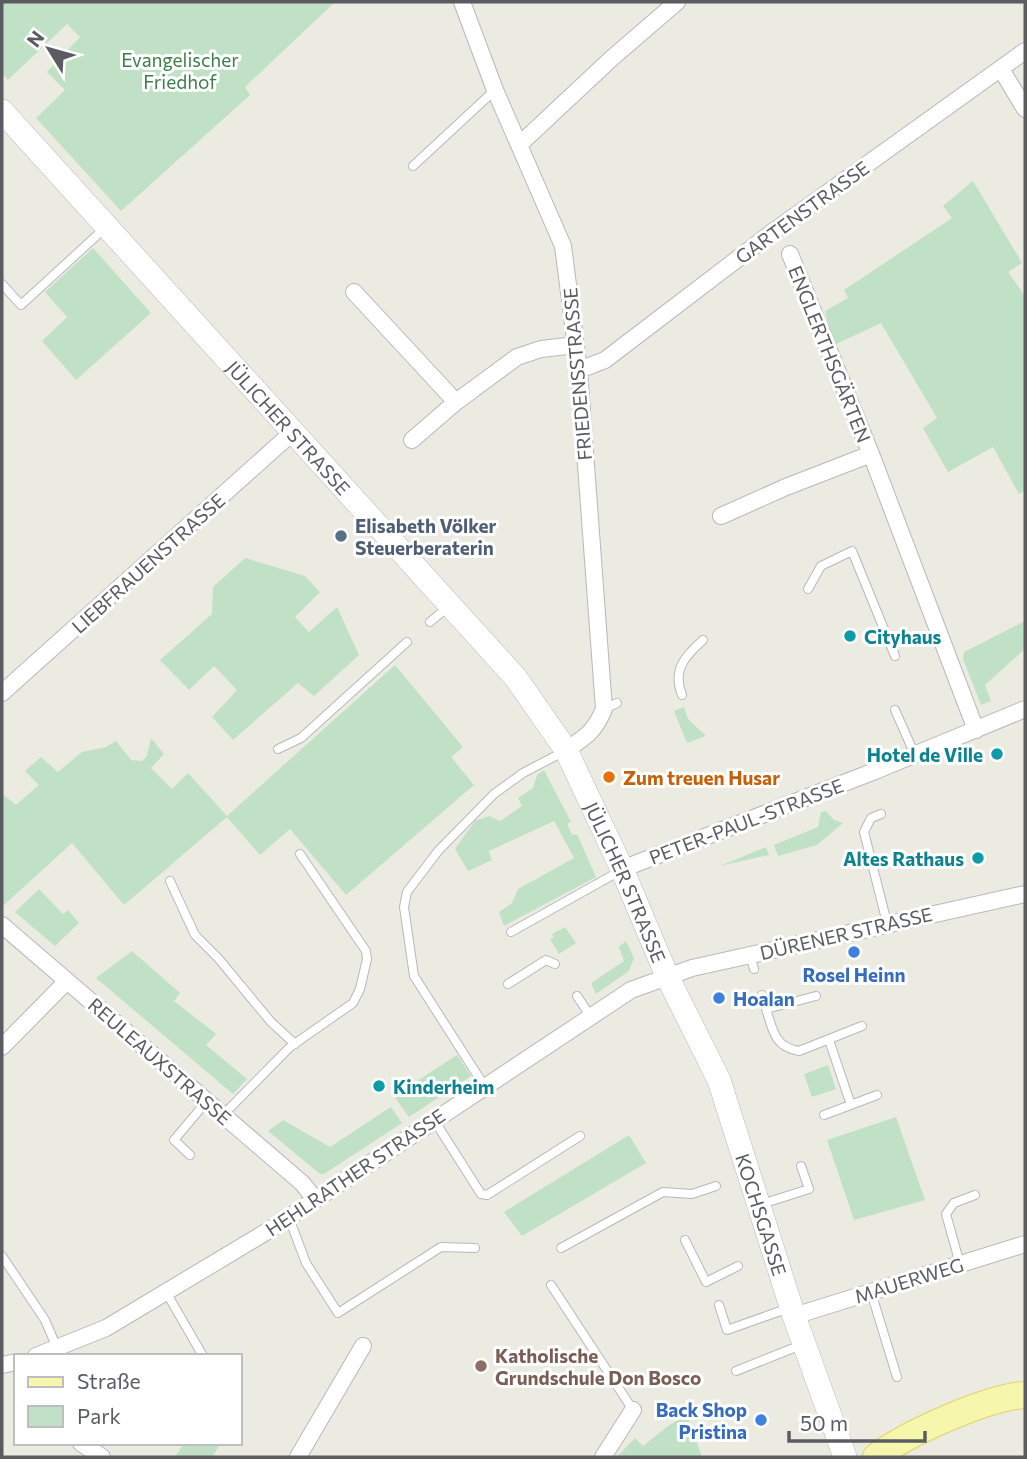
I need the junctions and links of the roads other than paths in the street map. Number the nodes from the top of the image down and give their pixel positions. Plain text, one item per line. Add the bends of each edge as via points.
1 (462, 2) edge
2 (677, 2) edge
3 (1025, 51) edge
4 (1001, 69) junction
5 (495, 90) junction
6 (1025, 109) edge
7 (2, 111) edge
8 (519, 145) junction
9 (413, 166) dead end
10 (106, 227) junction
11 (790, 254) dead end
12 (2, 284) edge
13 (354, 292) dead end
14 (576, 345) junction
15 (579, 370) junction
16 (456, 402) junction
17 (293, 431) junction
18 (412, 440) dead end
19 (871, 454) junction
20 (720, 516) dead end
21 (808, 589) dead end
22 (451, 605) junction
23 (430, 622) dead end
24 (703, 640) dead end
25 (407, 642) dead end
26 (895, 656) dead end
27 (2, 693) edge
28 (682, 695) dead end
29 (1025, 709) edge
30 (895, 710) dead end
31 (976, 730) junction
32 (278, 749) dead end
33 (566, 750) junction
34 (915, 755) junction
35 (881, 814) dead end
36 (300, 855) dead end
37 (622, 869) junction
38 (170, 881) dead end
39 (1025, 894) edge
40 (887, 923) junction
41 (2, 925) edge
42 (511, 932) dead end
43 (555, 964) dead end
44 (667, 976) junction
45 (67, 981) junction
46 (508, 984) dead end
47 (762, 995) dead end
48 (577, 996) dead end
49 (816, 996) dead end
50 (766, 1009) junction
51 (591, 1017) junction
52 (862, 1026) dead end
53 (829, 1040) junction
54 (295, 1044) junction
55 (2, 1047) edge
56 (485, 1087) junction
57 (877, 1095) dead end
58 (207, 1101) junction
59 (851, 1105) junction
60 (223, 1115) junction
61 (824, 1115) dead end
62 (434, 1120) junction
63 (580, 1136) dead end
64 (190, 1155) dead end
65 (802, 1166) dead end
66 (716, 1186) dead end
67 (975, 1195) dead end
68 (315, 1199) junction
69 (759, 1205) junction
70 (289, 1218) junction
71 (685, 1240) dead end
72 (1025, 1244) edge
73 (475, 1248) dead end
74 (561, 1248) dead end
75 (2, 1256) edge
76 (960, 1264) junction
77 (738, 1266) dead end
78 (551, 1285) dead end
79 (166, 1292) junction
80 (871, 1292) junction
81 (719, 1305) dead end
82 (792, 1312) junction
83 (804, 1344) junction
84 (363, 1346) dead end
85 (57, 1348) junction
86 (41, 1354) edge
87 (202, 1354) edge
88 (736, 1371) dead end
89 (897, 1377) dead end
90 (1025, 1397) edge
91 (634, 1410) joint
92 (85, 1445) edge
93 (102, 1457) edge
94 (298, 1457) edge
95 (603, 1457) edge
96 (845, 1457) edge
97 (876, 1457) edge
98 (904, 1457) edge

1 - 5 street, FRIEDENSSTRASSE
2 - 8 street
3 - 4 street, GARTENSTRASSE
4 - 6 street
4 - 15 street, GARTENSTRASSE via 774,231 605,360
5 - 8 street, FRIEDENSSTRASSE
5 - 9 lane
7 - 10 street, JÜLICHER STRASSE
8 - 14 street, FRIEDENSSTRASSE via 563,246
10 - 12 lane via 21,305
10 - 17 street, JÜLICHER STRASSE
11 - 19 street, ENGLERTHSGÄRTEN
13 - 16 street
14 - 15 street, FRIEDENSSTRASSE
14 - 16 street via 517,357
15 - 33 street, FRIEDENSSTRASSE via 610,706 589,735
16 - 18 street
17 - 22 street, JÜLICHER STRASSE
17 - 27 street, LIEBFRAUENSTRASSE
19 - 20 street, ENGLERTHSGÄRTEN
19 - 31 street, ENGLERTHSGÄRTEN
21 - 26 lane via 821,566 852,551
22 - 23 lane
22 - 33 street, JÜLICHER STRASSE via 523,686
24 - 28 lane via 687,654 674,684
25 - 32 lane via 301,738
29 - 31 street, PETER-PAUL-STRASSE
30 - 34 lane
31 - 34 street, PETER-PAUL-STRASSE
33 - 37 street, JÜLICHER STRASSE
33 - 56 lane via 494,794 438,851 407,892 404,906 414,975
34 - 37 street, PETER-PAUL-STRASSE
35 - 40 lane via 871,818 864,832
36 - 54 lane via 363,944 367,959 353,1003
37 - 42 lane
37 - 44 street, JÜLICHER STRASSE
38 - 54 lane via 195,935
39 - 40 street, DÜRENER STRASSE
40 - 44 street, DÜRENER STRASSE via 752,962 692,968
41 - 45 street, REULEAUXSTRASSE
43 - 46 lane via 546,960
44 - 51 street, HEHLRATHER STRASSE via 631,990
44 - 69 street, KOCHSGASSE via 719,1080 742,1177
45 - 55 street
45 - 58 street, REULEAUXSTRASSE
47 - 50 lane
48 - 51 lane
49 - 50 lane
50 - 53 lane via 778,1042 789,1049 799,1051
51 - 56 street, HEHLRATHER STRASSE
52 - 53 lane
53 - 59 lane
54 - 60 lane
56 - 62 street, HEHLRATHER STRASSE
57 - 59 lane
58 - 60 street, REULEAUXSTRASSE
58 - 64 lane via 174,1140
59 - 61 lane
60 - 68 street, REULEAUXSTRASSE
62 - 63 lane via 481,1195
62 - 68 street, HEHLRATHER STRASSE
65 - 69 lane via 809,1189
66 - 74 lane via 692,1194 663,1192
67 - 76 lane via 954,1203 946,1214
68 - 70 street, HEHLRATHER STRASSE
69 - 82 street, KOCHSGASSE
70 - 73 lane via 306,1263 338,1313 441,1247
70 - 79 street, HEHLRATHER STRASSE
71 - 77 lane via 706,1282
72 - 76 street, MAUERWEG
75 - 85 lane via 46,1320
76 - 80 street, MAUERWEG
78 - 91 lane
79 - 85 street, HEHLRATHER STRASSE via 106,1328
79 - 87 lane
80 - 82 street, MAUERWEG
80 - 89 lane
81 - 82 lane via 727,1330
82 - 83 street, KOCHSGASSE
83 - 88 lane
83 - 96 street, KOCHSGASSE
84 - 94 street
85 - 86 street, HEHLRATHER STRASSE
90 - 97 main road via 1006,1396 961,1413
90 - 98 main road via 1013,1410
91 - 95 street
92 - 93 street

